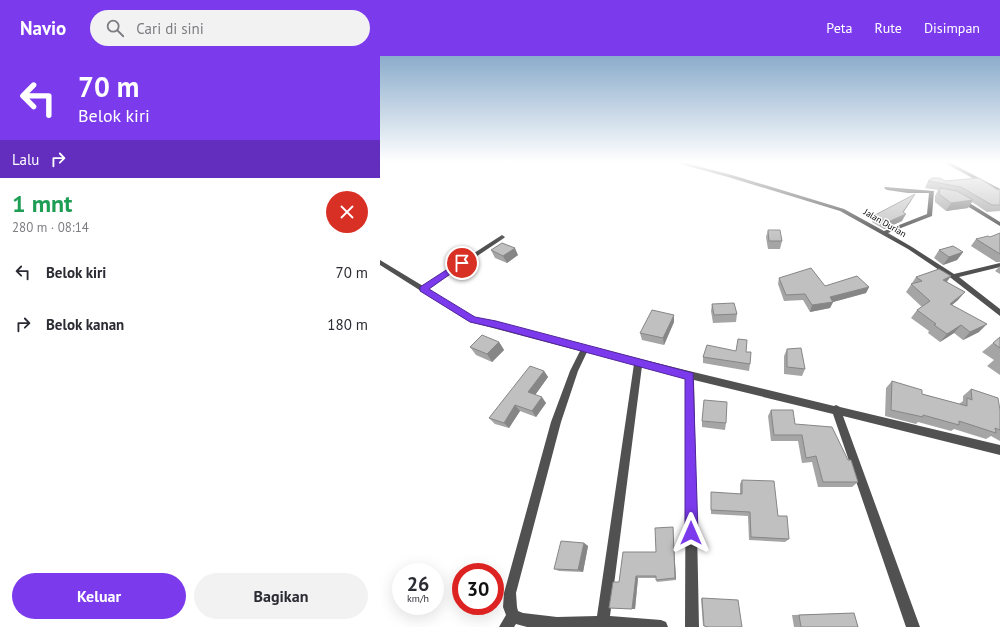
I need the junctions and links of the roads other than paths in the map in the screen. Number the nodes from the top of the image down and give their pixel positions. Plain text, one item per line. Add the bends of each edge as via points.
1 (771, 189) edge
2 (890, 189) edge
3 (955, 196) edge
4 (1000, 224) edge
5 (884, 233) junction
6 (502, 237) dead end
7 (380, 262) edge
8 (1000, 265) edge
9 (953, 276) junction
10 (423, 289) junction
11 (1000, 313) edge
12 (585, 349) junction
13 (638, 363) junction
14 (690, 376) junction
15 (836, 409) junction
16 (1000, 450) edge
17 (510, 622) edge
18 (603, 622) junction
19 (661, 627) edge
20 (692, 627) edge
21 (913, 627) edge

1 - 5 street, Jalan Durian via 845,211
2 - 5 street via 934,192 930,215
3 - 4 street
5 - 9 street, Jalan Durian
6 - 10 street
7 - 10 street
8 - 9 street
9 - 11 street, Jalan Durian
10 - 12 street via 473,320
12 - 13 street
12 - 17 street via 574,371 556,422 510,593
13 - 14 street
13 - 18 street
14 - 15 street
14 - 20 street
15 - 16 street
15 - 21 street
17 - 18 street
18 - 19 street

